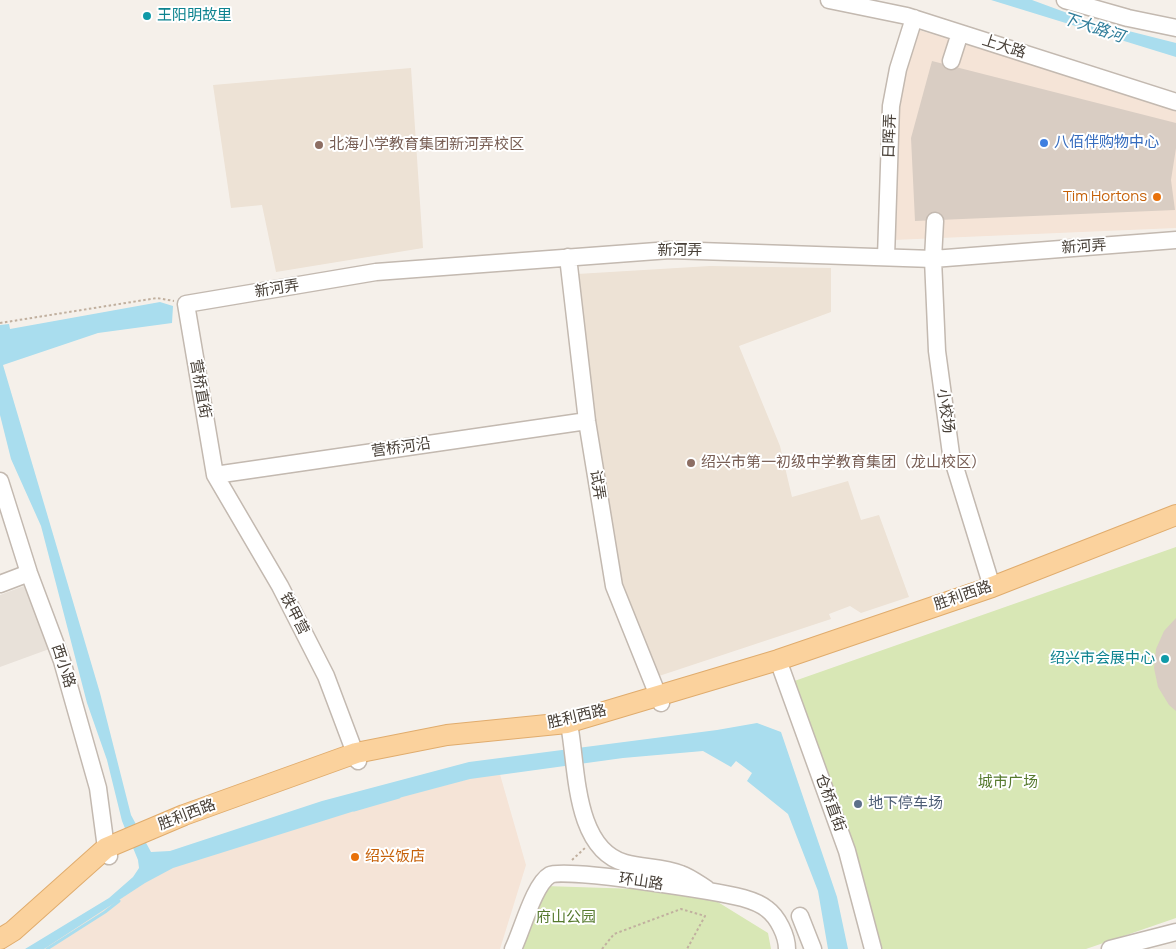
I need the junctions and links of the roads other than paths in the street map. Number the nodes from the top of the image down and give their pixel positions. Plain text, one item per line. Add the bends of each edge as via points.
1 (829, 0) edge
2 (1065, 0) edge
3 (914, 18) junction
4 (1176, 28) edge
5 (960, 33) junction
6 (951, 61) dead end
7 (1176, 102) edge
8 (935, 222) dead end
9 (1176, 240) edge
10 (568, 257) junction
11 (886, 257) junction
12 (933, 259) junction
13 (186, 304) joint
14 (586, 421) junction
15 (215, 475) junction
16 (0, 481) edge
17 (1176, 515) edge
18 (1176, 527) edge
19 (29, 573) junction
20 (0, 584) edge
21 (992, 587) junction
22 (781, 667) junction
23 (659, 699) junction
24 (571, 737) junction
25 (357, 757) junction
26 (114, 849) junction
27 (716, 894) junction
28 (800, 916) dead end
29 (1176, 932) edge
30 (0, 939) edge
31 (3, 949) edge
32 (514, 949) edge
33 (787, 949) edge
34 (813, 949) edge
35 (873, 949) edge
36 (1110, 949) edge

1 - 3 street, 上大路
2 - 4 street
3 - 5 street, 上大路
3 - 11 street, 日晖弄 via 898,69 891,106
5 - 6 street
5 - 7 street, 上大路
8 - 12 street, 小校场
9 - 12 street, 新河弄
10 - 11 street, 新河弄 via 670,250
10 - 13 street, 新河弄 via 376,272
10 - 14 street, 试弄
11 - 12 street, 新河弄
12 - 21 street, 小校场 via 937,351 951,454
13 - 15 street, 营桥直街
14 - 15 street, 营桥河沿
14 - 23 street, 试弄 via 614,586
15 - 25 street, 铁甲营 via 280,586 326,676
16 - 19 street, 西小路
17 - 21 main road, 胜利西路
18 - 22 main road, 胜利西路
19 - 20 street
19 - 26 street, 西小路 via 62,661
21 - 22 main road, 胜利西路
22 - 23 main road, 胜利西路
22 - 35 street, 仓桥直街 via 847,851
23 - 24 main road, 胜利西路
23 - 25 main road, 胜利西路 via 567,723 447,735
24 - 25 main road, 胜利西路 via 449,744
24 - 27 street via 580,804 594,839 613,858 623,863 682,874
25 - 26 main road, 胜利西路
26 - 30 main road, 胜利西路
26 - 31 main road, 胜利西路 via 32,928
27 - 32 street, 环山路 via 627,879 552,874 541,881
27 - 33 street, 环山路 via 744,898 768,909 779,923
28 - 34 street
29 - 36 street

